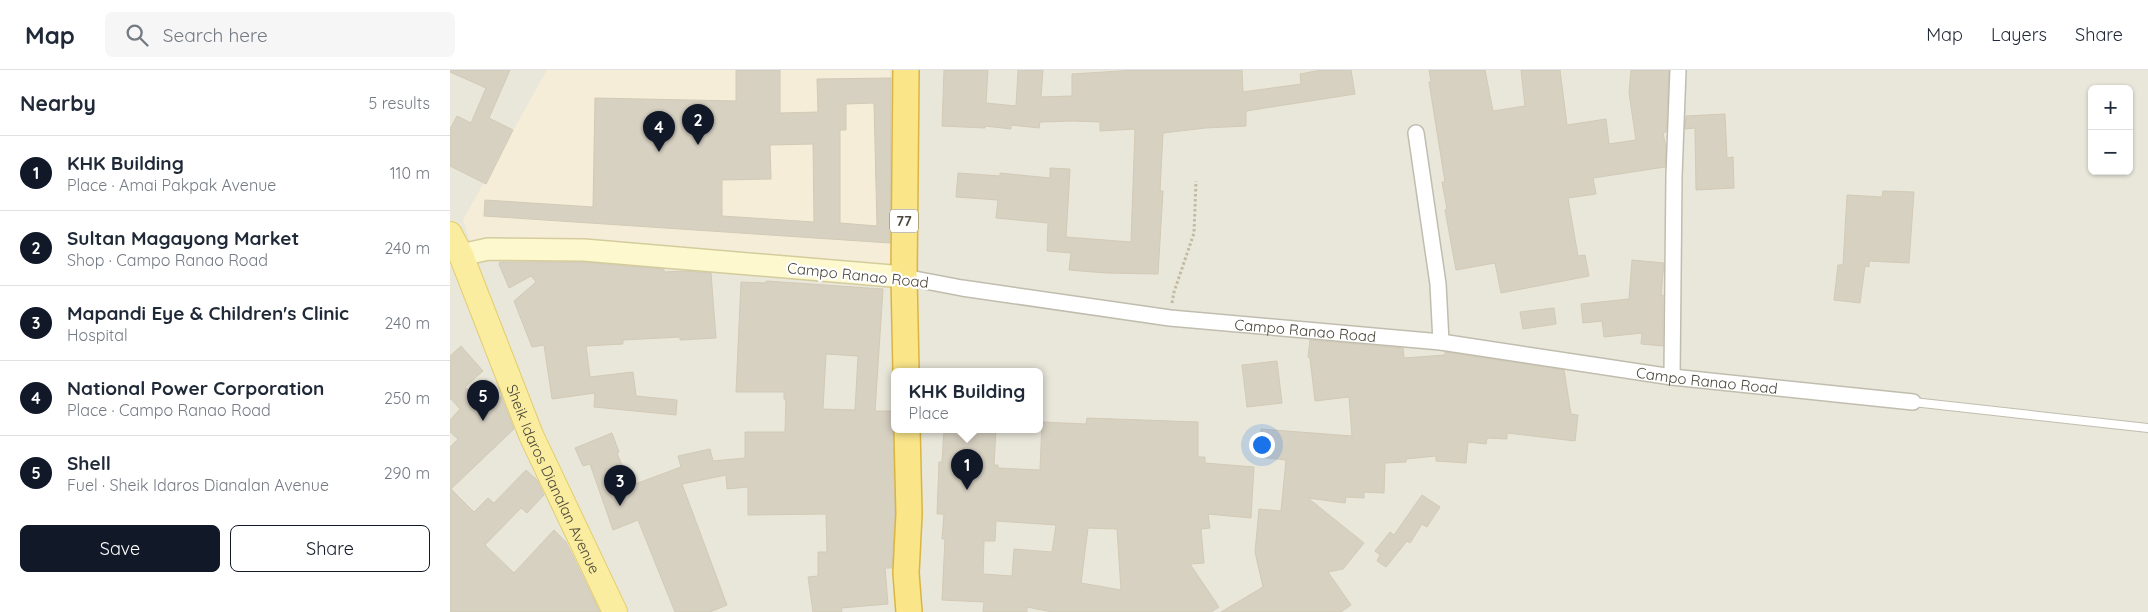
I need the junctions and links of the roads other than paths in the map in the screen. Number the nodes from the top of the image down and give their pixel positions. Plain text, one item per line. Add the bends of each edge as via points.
1 (906, 70) edge
2 (1678, 70) edge
3 (1416, 133) dead end
4 (450, 234) edge
5 (456, 260) edge
6 (904, 277) junction
7 (1440, 342) junction
8 (906, 368) edge
9 (1672, 377) junction
10 (1913, 402) joint
11 (2148, 428) edge
12 (907, 433) edge
13 (614, 612) edge
14 (908, 612) edge

1 - 6 highway, 77
2 - 9 street
3 - 7 street via 1438,284
4 - 5 main road, Sheik Idaros Dianalan Avenue
5 - 6 main road, Campo Ranao Road via 488,249 584,250
5 - 13 main road, Sheik Idaros Dianalan Avenue via 531,435
6 - 7 street, Campo Ranao Road via 971,290 1170,318
6 - 8 highway, 77
7 - 9 street, Campo Ranao Road
9 - 10 street, Campo Ranao Road
10 - 11 lane, Campo Ranao Road
12 - 14 highway

